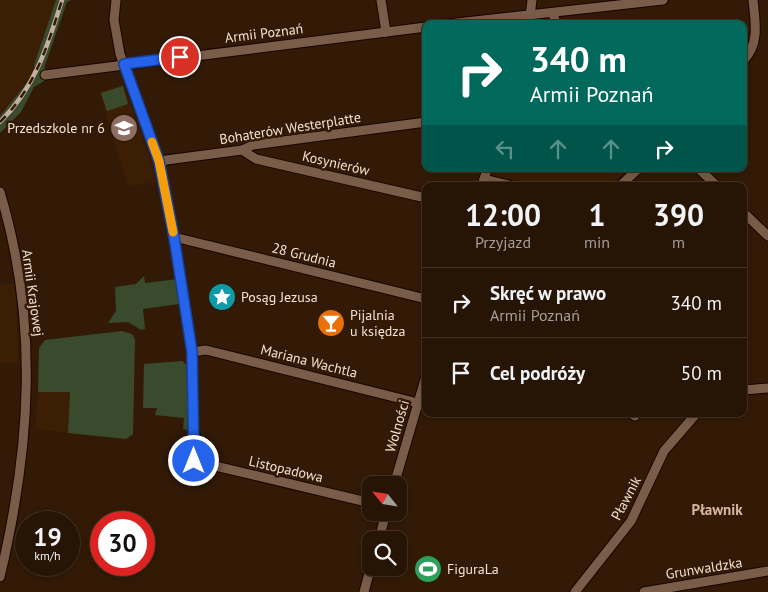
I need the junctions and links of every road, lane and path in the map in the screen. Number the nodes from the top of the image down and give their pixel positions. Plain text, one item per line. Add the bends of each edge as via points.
1 (116, 0) edge
2 (381, 0) edge
3 (532, 0) edge
4 (662, 0) edge
5 (753, 0) edge
6 (532, 13) junction
7 (553, 13) junction
8 (479, 20) edge
9 (530, 20) edge
10 (555, 20) edge
11 (422, 27) edge
12 (386, 32) junction
13 (747, 56) edge
14 (124, 64) junction
15 (45, 75) dead end
16 (422, 123) edge
17 (242, 150) junction
18 (159, 161) junction
19 (635, 172) edge
20 (702, 172) edge
21 (624, 182) edge
22 (713, 182) edge
23 (0, 192) edge
24 (422, 197) edge
25 (747, 215) edge
26 (4, 222) edge
27 (768, 236) edge
28 (174, 237) junction
29 (422, 298) edge
30 (192, 352) junction
31 (768, 388) edge
32 (422, 390) edge
33 (747, 390) edge
34 (418, 403) junction
35 (693, 417) edge
36 (397, 476) edge
37 (362, 501) edge
38 (4, 544) edge
39 (768, 571) edge
40 (368, 576) edge
41 (0, 577) edge
42 (364, 592) edge
43 (575, 592) edge
44 (644, 592) edge

1 - 14 street via 114,20
2 - 12 street
3 - 6 street
4 - 7 street
5 - 13 street via 755,42
6 - 7 street
6 - 8 street
6 - 9 street
7 - 10 street
11 - 12 street, Armii Poznań
12 - 14 street, Armii Poznań
14 - 15 street, Armii Poznań
14 - 18 street
16 - 17 street, Bohaterów Westerplatte via 253,145
17 - 18 street, Bohaterów Westerplatte
17 - 24 street, Kosynierów via 256,159
18 - 28 street
19 - 21 street
20 - 22 street
23 - 26 street, Armii Krajowej
25 - 27 street
26 - 38 street, Armii Krajowej via 21,288 26,337 25,435
28 - 29 street, 28 Grudnia
28 - 30 street
30 - 34 street, Mariana Wachtla via 206,350
30 - 37 street, Listopadowa via 194,461
31 - 33 street
32 - 34 street, Wolności
34 - 36 street, Wolności
35 - 43 street, Pławnik via 664,450 631,521
38 - 41 street, Armii Krajowej
39 - 44 street, Grunwaldzka
40 - 42 street

